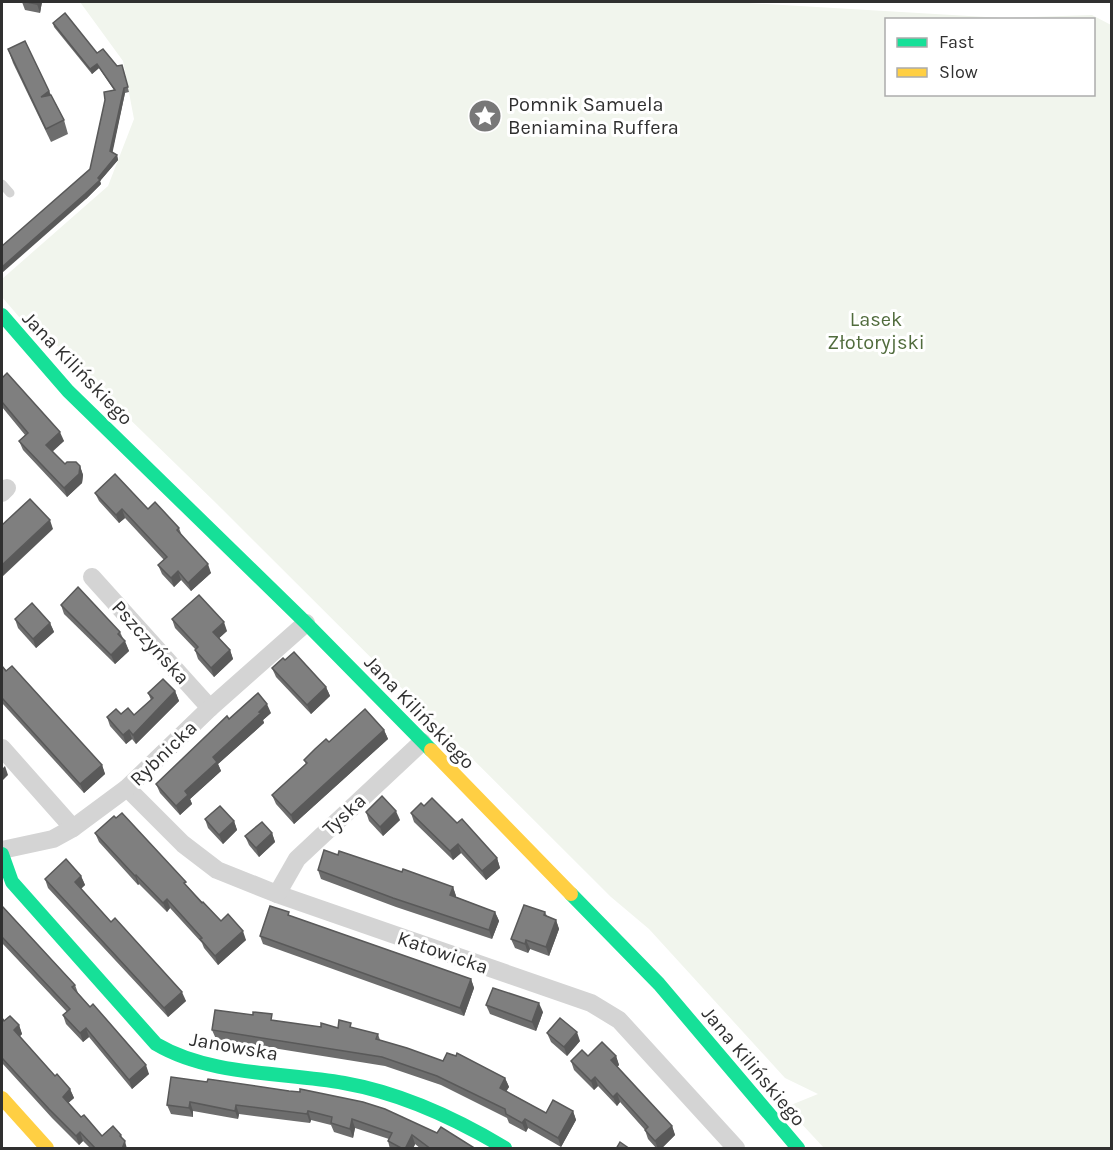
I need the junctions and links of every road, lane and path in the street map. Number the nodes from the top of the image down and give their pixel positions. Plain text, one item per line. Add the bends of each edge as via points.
1 (2, 184) edge
2 (10, 193) dead end
3 (2, 315) edge
4 (92, 577) dead end
5 (306, 623) junction
6 (210, 708) junction
7 (422, 742) junction
8 (2, 748) edge
9 (127, 788) junction
10 (73, 828) junction
11 (2, 852) edge
12 (277, 894) junction
13 (2, 1098) edge
14 (47, 1149) edge
15 (505, 1149) edge
16 (736, 1149) edge
17 (798, 1149) edge

1 - 2 lane
3 - 5 street, Jana Kilińskiego via 68,391
4 - 6 street, Pszczyńska
5 - 6 street, Rybnicka
5 - 7 street, Jana Kilińskiego
6 - 9 street, Rybnicka
7 - 12 street, Tyska via 297,859
7 - 17 street, Jana Kilińskiego via 659,984
8 - 10 street
9 - 10 street, Rybnicka
9 - 12 street, Katowicka via 183,844 217,870
10 - 11 street, Rybnicka via 53,839
11 - 15 street, Janowska via 12,882 156,1044 173,1055 202,1064 346,1084 395,1095 478,1131
12 - 16 street, Katowicka via 591,1003 619,1020
13 - 14 street

